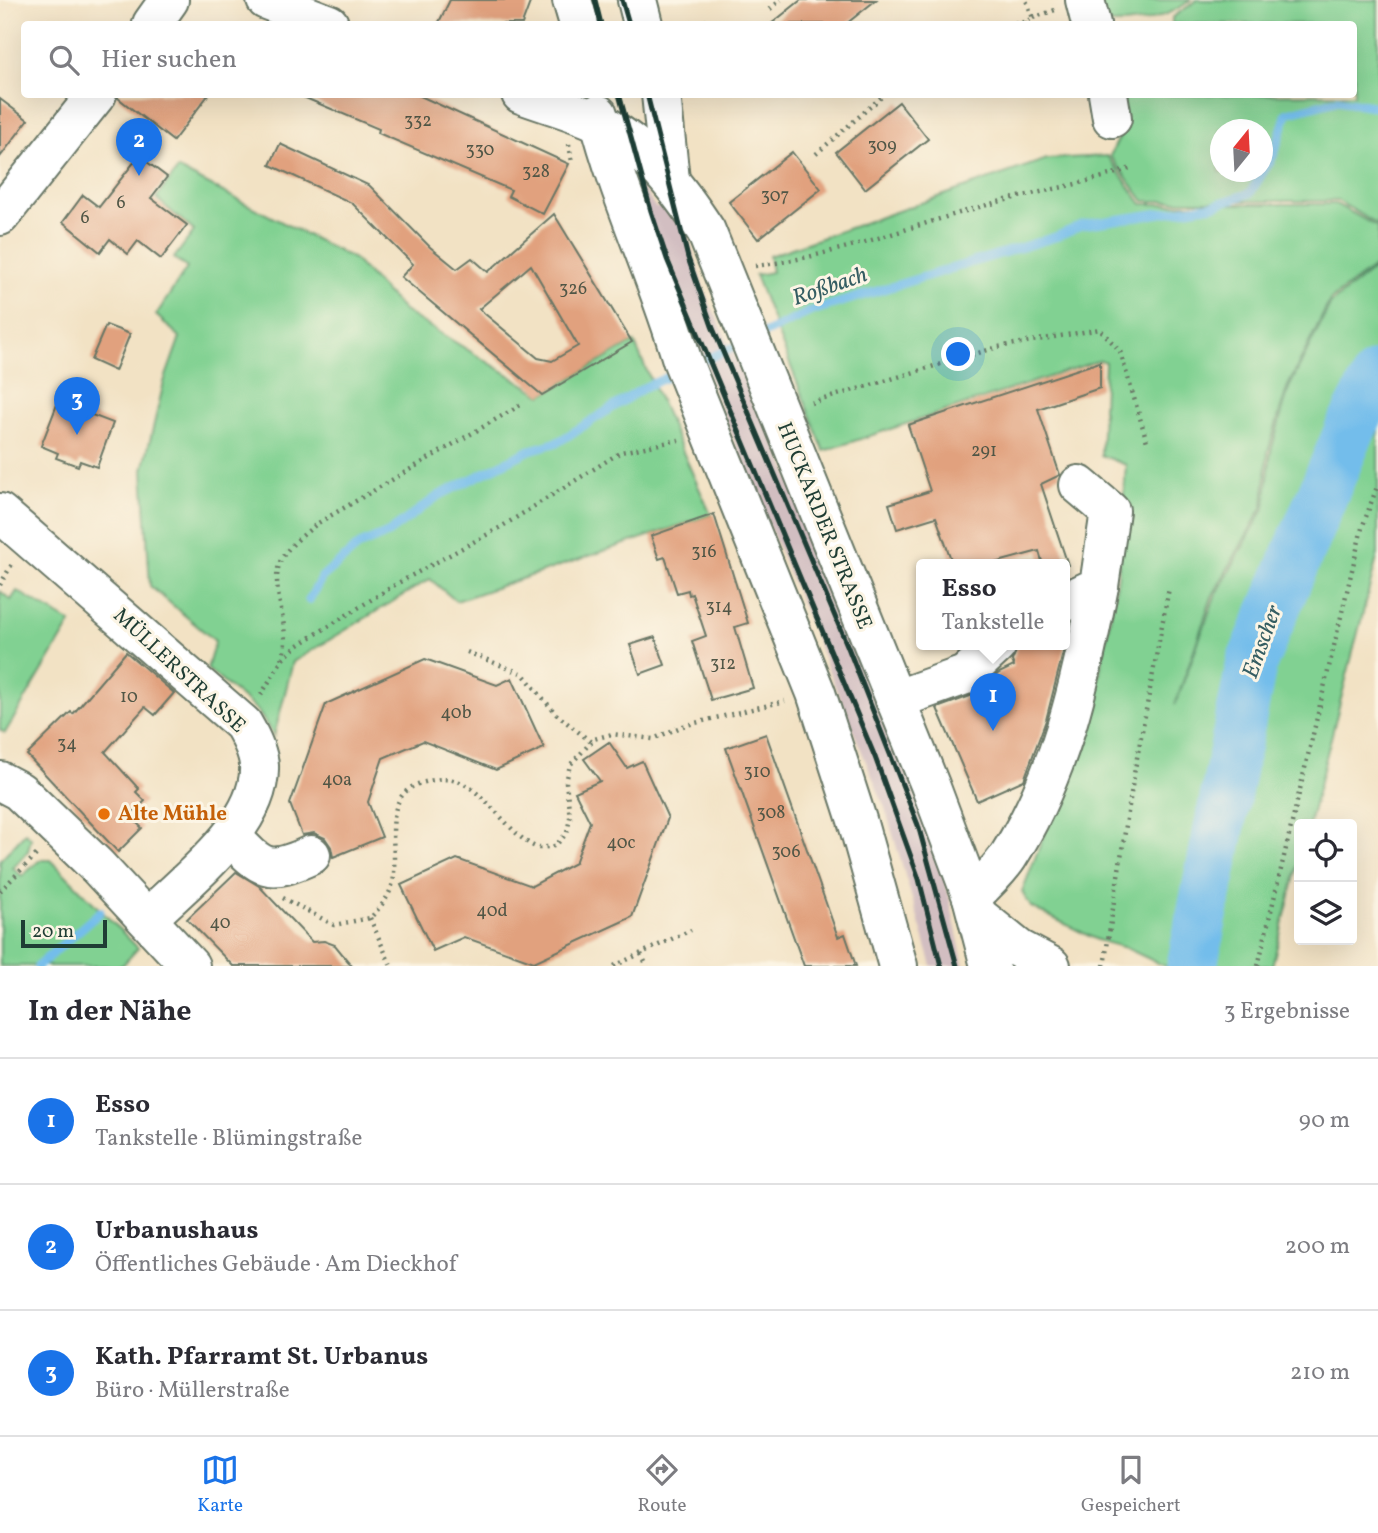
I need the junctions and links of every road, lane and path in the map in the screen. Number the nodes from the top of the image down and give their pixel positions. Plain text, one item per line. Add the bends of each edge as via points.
1 (169, 0) edge
2 (266, 0) edge
3 (572, 0) edge
4 (637, 0) edge
5 (780, 0) edge
6 (1026, 0) edge
7 (1085, 0) edge
8 (770, 9) dead end
9 (154, 21) edge
10 (321, 21) edge
11 (578, 21) edge
12 (642, 21) edge
13 (1028, 21) edge
14 (1090, 21) edge
15 (94, 98) edge
16 (541, 98) edge
17 (661, 98) edge
18 (880, 98) edge
19 (597, 109) edge
20 (816, 154) dead end
21 (1132, 168) dead end
22 (670, 180) junction
23 (0, 216) edge
24 (723, 270) junction
25 (524, 403) dead end
26 (781, 416) junction
27 (715, 436) junction
28 (1148, 445) dead end
29 (1378, 484) edge
30 (1079, 485) dead end
31 (0, 513) edge
32 (18, 554) dead end
33 (0, 585) edge
34 (1099, 586) junction
35 (1169, 589) dead end
36 (1070, 600) edge
37 (992, 650) edge
38 (467, 652) dead end
39 (282, 660) junction
40 (816, 693) junction
41 (895, 700) junction
42 (243, 724) junction
43 (591, 742) junction
44 (0, 781) edge
45 (61, 830) junction
46 (231, 836) junction
47 (311, 855) dead end
48 (0, 891) edge
49 (273, 891) dead end
50 (974, 906) junction
51 (370, 918) junction
52 (147, 919) junction
53 (691, 930) dead end
54 (641, 954) junction
55 (190, 966) edge
56 (391, 966) edge
57 (614, 966) edge
58 (647, 966) edge
59 (898, 966) edge
60 (990, 966) edge
61 (1051, 966) edge
62 (1104, 966) edge
63 (1258, 966) edge

1 - 9 main road
2 - 10 main road
3 - 11 main road
4 - 12 main road
5 - 8 path
6 - 13 path via 1033,18
7 - 14 main road
15 - 23 main road
16 - 19 main road, HUCKARDER STRASSE
17 - 22 main road
18 - 20 path
19 - 22 main road, HUCKARDER STRASSE
19 - 27 main road via 677,342
21 - 24 path via 805,258
22 - 24 main road, HUCKARDER STRASSE via 706,231
24 - 26 main road, HUCKARDER STRASSE
25 - 39 path via 318,523 296,541 280,562 287,645
26 - 28 path via 825,397 975,354 1100,329 1120,351
26 - 41 main road, HUCKARDER STRASSE
27 - 39 path via 653,443 621,452 501,527 398,583
27 - 40 main road
29 - 63 path via 1362,528
30 - 34 main road via 1110,511
31 - 42 main road, MÜLLERSTRASSE
32 - 33 path
34 - 36 main road
34 - 50 main road via 1080,687 1046,788
35 - 62 path
37 - 41 main road via 965,675
38 - 43 path via 523,674 556,714
39 - 42 path
40 - 43 path via 683,726 653,739 612,734
40 - 59 main road
41 - 50 main road, HUCKARDER STRASSE
42 - 46 main road, MÜLLERSTRASSE via 259,764 251,799
43 - 51 path via 570,765 566,782 570,818 567,833 555,846 539,848 522,837 458,781 442,779 409,788 393,814 395,874 390,893
44 - 45 main road via 19,791
45 - 48 path
45 - 52 main road
46 - 47 main road via 258,864 271,868
46 - 52 main road, MÜLLERSTRASSE
49 - 51 path via 334,925
50 - 60 main road, HUCKARDER STRASSE
50 - 61 main road via 1019,949
51 - 56 path
52 - 55 main road
53 - 54 path
54 - 57 path
54 - 58 path

